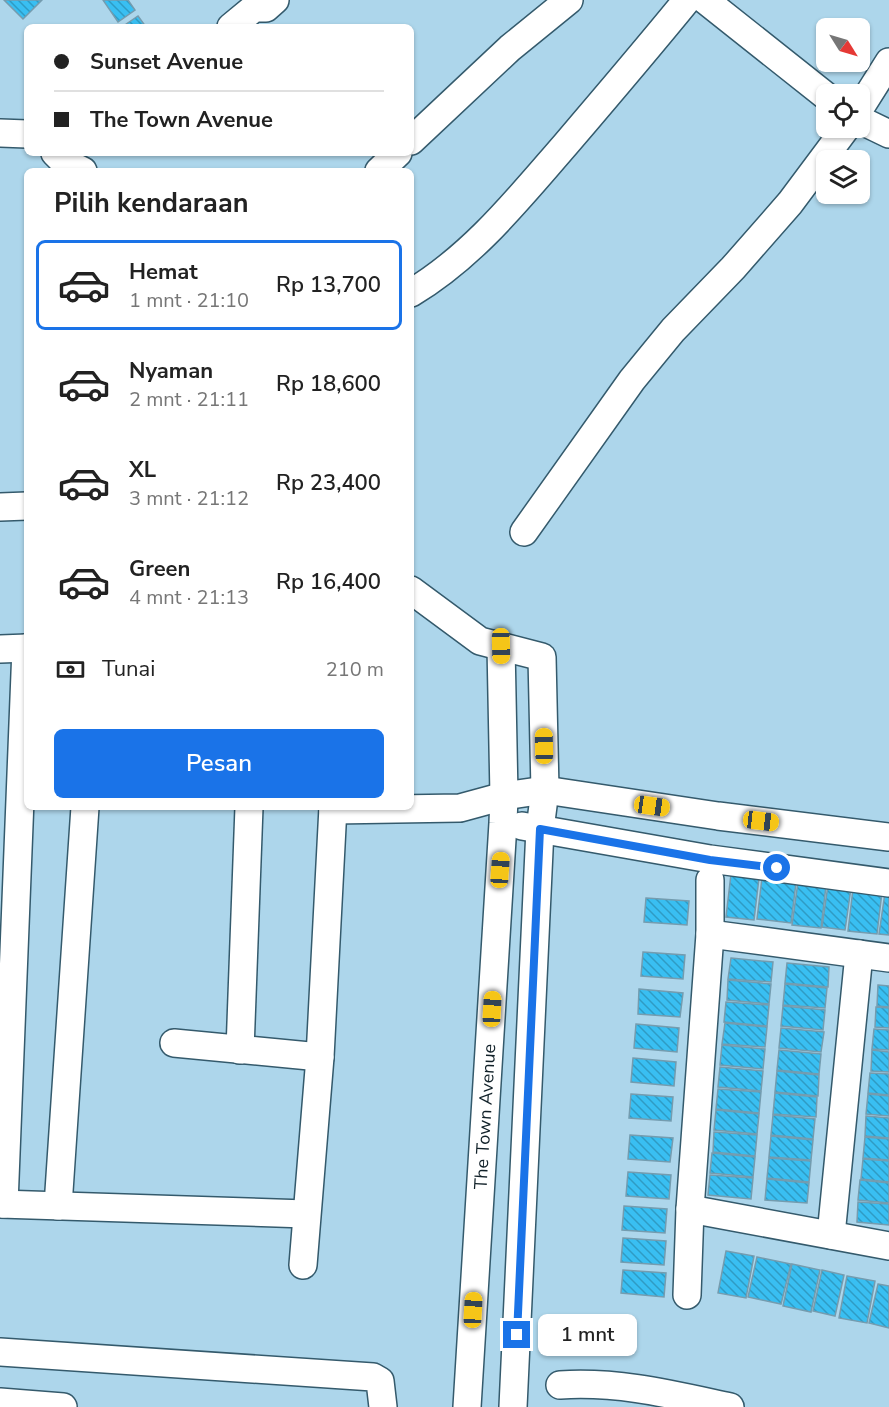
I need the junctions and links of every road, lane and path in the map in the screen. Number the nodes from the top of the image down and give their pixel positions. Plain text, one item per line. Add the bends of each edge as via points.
1 (275, 0) edge
2 (569, 0) edge
3 (687, 0) edge
4 (705, 0) edge
5 (235, 24) edge
6 (889, 62) edge
7 (816, 88) edge
8 (870, 92) edge
9 (870, 125) edge
10 (0, 133) edge
11 (24, 134) edge
12 (889, 134) edge
13 (414, 138) edge
14 (839, 138) edge
15 (395, 156) edge
16 (382, 168) edge
17 (414, 291) edge
18 (24, 506) edge
19 (0, 507) edge
20 (524, 532) dead end
21 (414, 592) edge
22 (501, 646) junction
23 (18, 648) edge
24 (545, 790) junction
25 (504, 796) junction
26 (414, 808) edge
27 (460, 808) junction
28 (85, 810) edge
29 (249, 810) edge
30 (333, 810) edge
31 (503, 823) junction
32 (540, 829) junction
33 (889, 837) edge
34 (710, 880) dead end
35 (889, 884) edge
36 (710, 934) junction
37 (859, 954) junction
38 (889, 958) edge
39 (174, 1043) dead end
40 (240, 1050) junction
41 (320, 1057) junction
42 (2, 1204) edge
43 (58, 1206) junction
44 (690, 1209) junction
45 (306, 1214) junction
46 (831, 1234) junction
47 (889, 1246) edge
48 (303, 1265) dead end
49 (687, 1295) dead end
50 (0, 1352) edge
51 (560, 1384) dead end
52 (651, 1390) junction
53 (0, 1402) edge
54 (63, 1407) edge
55 (382, 1407) edge
56 (467, 1407) edge
57 (513, 1407) edge
58 (631, 1407) edge
59 (730, 1407) edge

1 - 5 street via 266,8 254,8
2 - 13 street via 510,48
3 - 17 street via 529,188 468,250
4 - 7 street
6 - 8 street
9 - 12 street
10 - 11 street
14 - 20 street via 790,203 632,380
15 - 16 street
18 - 19 street
21 - 22 street via 480,641
22 - 24 street via 542,657
22 - 25 street, The Town Avenue
23 - 42 street
24 - 25 street
24 - 32 street
24 - 33 street
25 - 27 street
25 - 31 street, The Town Avenue
26 - 27 street
27 - 31 street
28 - 43 street
29 - 40 street
30 - 41 street
31 - 32 street
31 - 56 street, The Town Avenue
32 - 35 street via 710,860
32 - 57 street
34 - 36 street
36 - 37 street
36 - 44 street
37 - 38 street
37 - 46 street
39 - 40 street
40 - 41 street
41 - 45 street
42 - 43 street
43 - 45 street
44 - 46 street
44 - 49 street
45 - 48 street
46 - 47 street
50 - 55 street via 373,1377 380,1381
51 - 52 street
52 - 58 street
52 - 59 street
53 - 54 street

